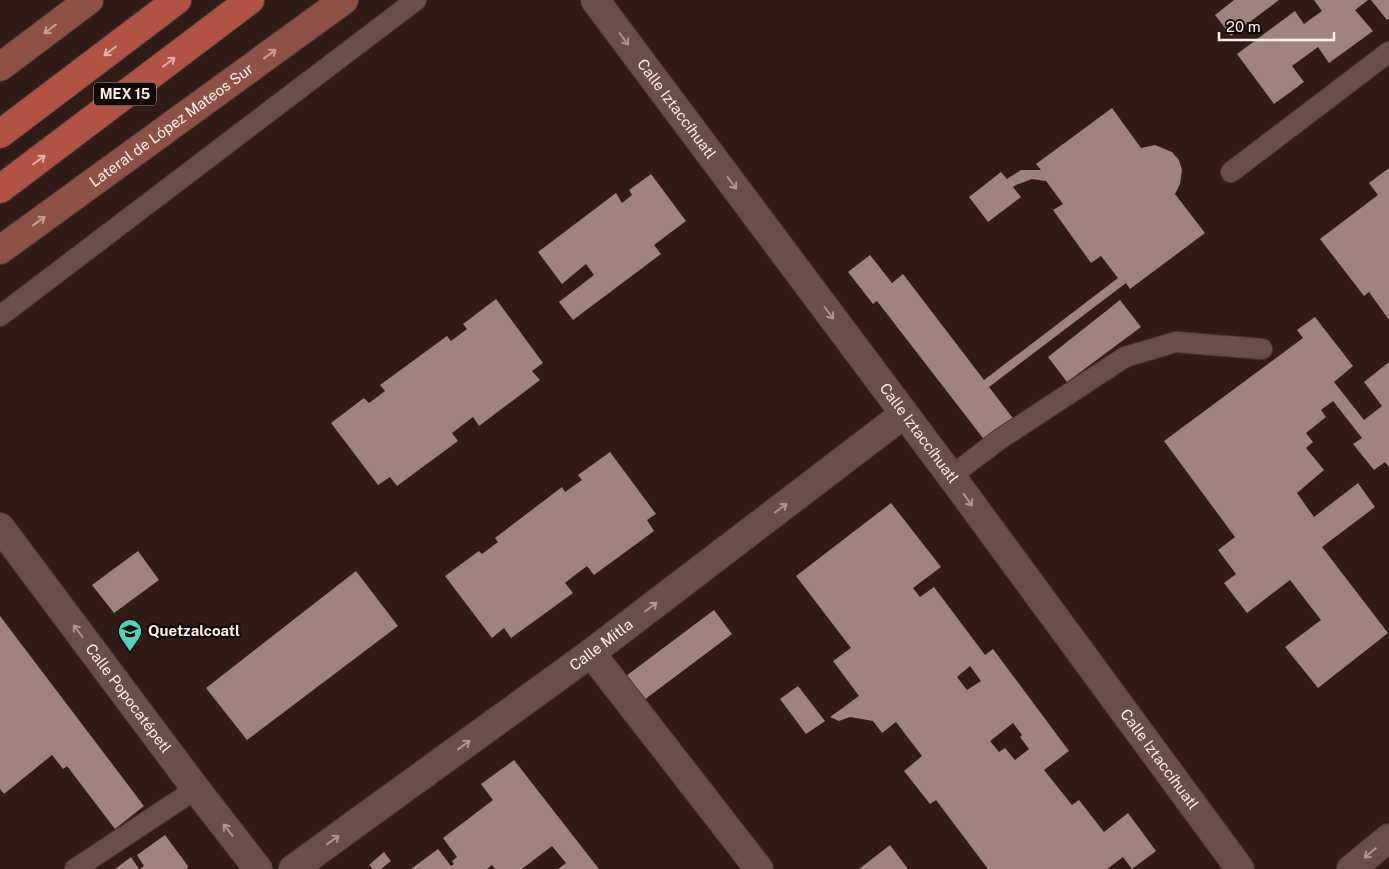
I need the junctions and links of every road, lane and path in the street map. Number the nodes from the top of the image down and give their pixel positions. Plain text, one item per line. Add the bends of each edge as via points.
1 (89, 0) edge
2 (177, 0) edge
3 (250, 0) edge
4 (344, 0) edge
5 (416, 0) edge
6 (595, 0) edge
7 (1389, 52) edge
8 (0, 67) edge
9 (0, 134) edge
10 (1231, 172) dead end
11 (0, 189) edge
12 (0, 250) edge
13 (0, 316) edge
14 (1262, 349) dead end
15 (904, 414) junction
16 (951, 476) junction
17 (0, 527) edge
18 (591, 653) junction
19 (196, 789) junction
20 (1389, 838) edge
21 (75, 869) edge
22 (258, 869) edge
23 (293, 869) edge
24 (759, 869) edge
25 (1240, 869) edge
26 (1351, 869) edge

1 -> 8 main road
2 -> 9 main road, MEX 15
11 -> 3 main road, MEX 15
12 -> 4 main road, Lateral de López Mateos Sur
5 - 13 lane
6 -> 15 street, Calle Iztaccíhuatl
7 - 10 lane
14 - 16 lane via 1176,342 1125,357 1000,439
15 - 16 street, Calle Iztaccíhuatl
18 -> 15 street, Calle Mitla
16 -> 25 street, Calle Iztaccíhuatl
19 -> 17 street, Calle Popocatépetl
23 -> 18 street, Calle Mitla
18 - 24 street
19 - 21 lane
22 -> 19 street, Calle Popocatépetl
20 -> 26 street

